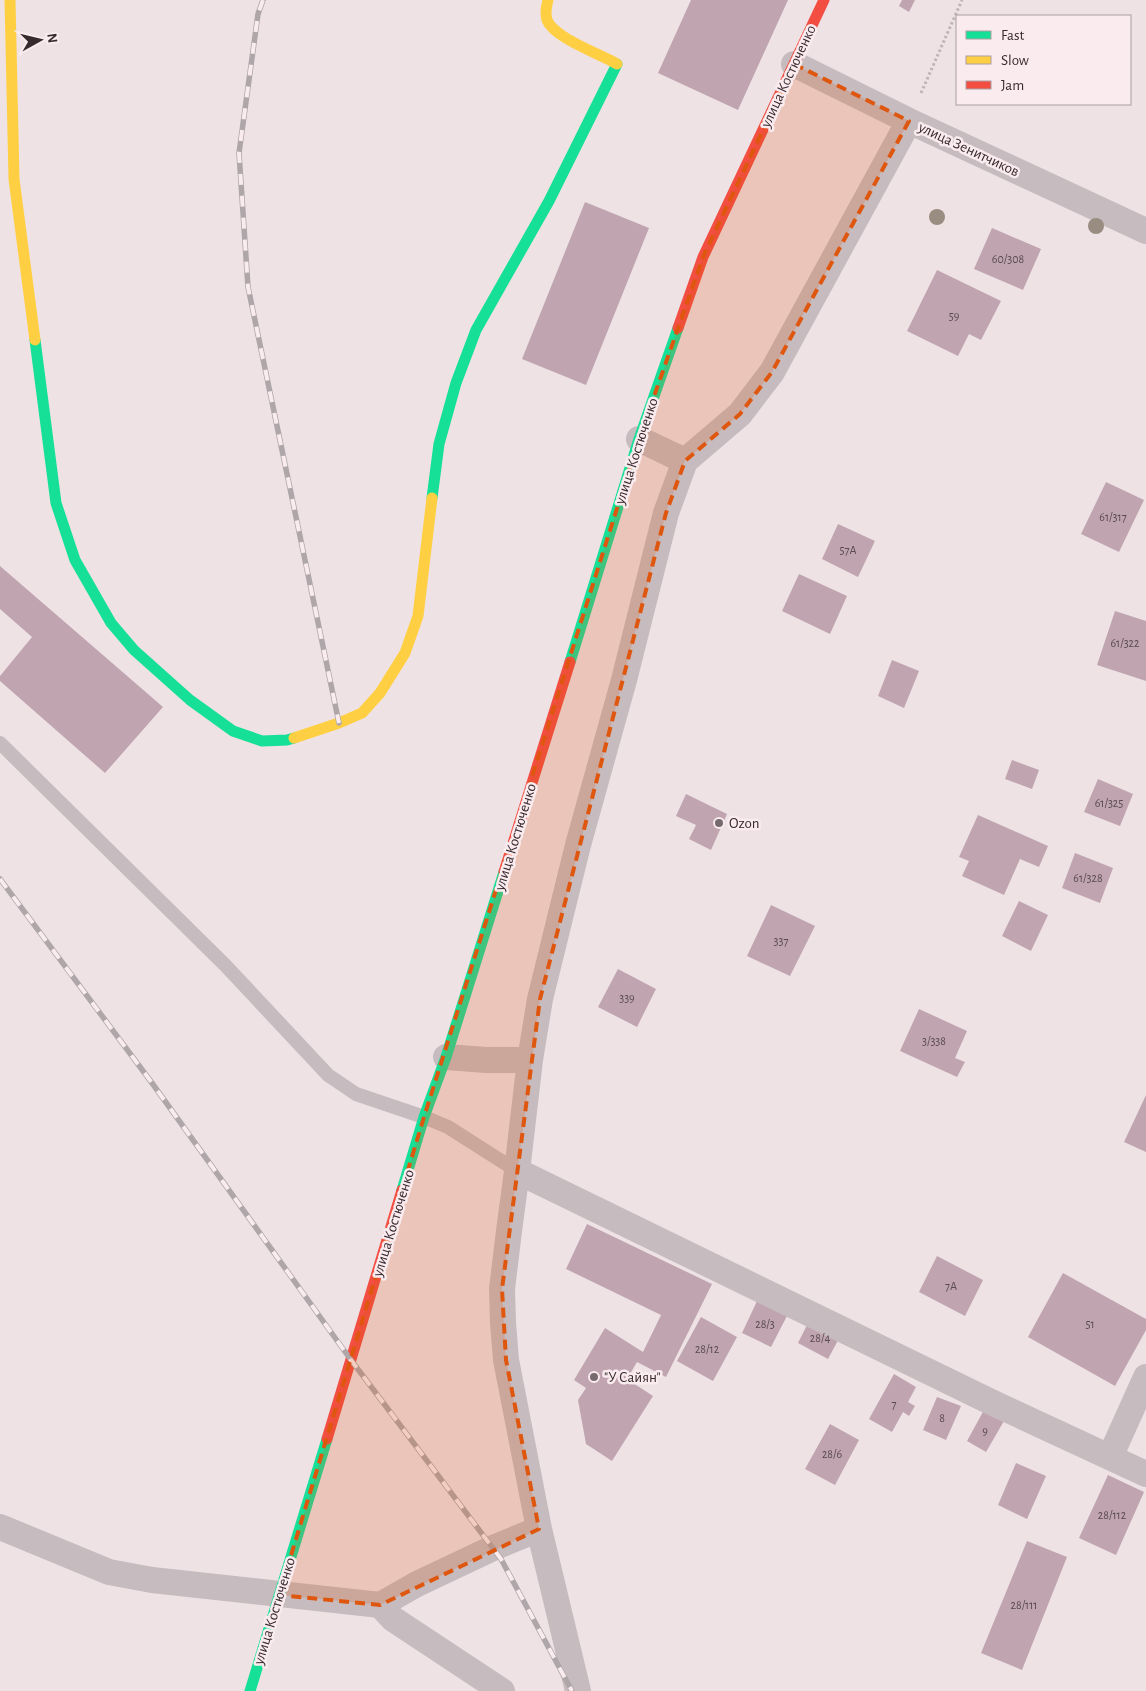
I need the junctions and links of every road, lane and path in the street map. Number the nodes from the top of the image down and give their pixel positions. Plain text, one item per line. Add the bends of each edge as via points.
1 (10, 0) edge
2 (548, 0) edge
3 (824, 0) edge
4 (962, 0) edge
5 (794, 64) junction
6 (909, 121) junction
7 (1146, 231) edge
8 (639, 439) junction
9 (685, 461) junction
10 (0, 743) edge
11 (446, 1057) junction
12 (530, 1060) junction
13 (424, 1117) junction
14 (518, 1171) junction
15 (1146, 1377) edge
16 (1110, 1457) junction
17 (1146, 1474) edge
18 (0, 1527) edge
19 (539, 1529) junction
20 (279, 1595) junction
21 (380, 1605) junction
22 (250, 1691) edge
23 (502, 1691) edge
24 (578, 1691) edge

1 - 2 street via 14,179 56,503 75,560 111,623 134,650 190,700 233,731 262,741 287,740 362,712 380,693 405,653 418,616 439,444 456,383 476,330 548,201 617,64 551,28 544,11
3 - 5 street, улица Костюченко
4 - 6 path
5 - 6 street, улица Зенитчиков
5 - 8 street, улица Костюченко via 703,257
6 - 7 street, улица Зенитчиков
6 - 9 street via 772,372 740,414
8 - 9 street
8 - 11 street, улица Костюченко
9 - 12 street via 666,513 578,844 540,999
10 - 13 lane via 225,965 328,1075 356,1094
11 - 12 street
11 - 13 street, улица Костюченко
12 - 14 street
13 - 14 lane via 448,1127
13 - 20 street, улица Костюченко
14 - 16 street via 982,1398
14 - 19 street via 502,1289 503,1323 506,1360
15 - 16 street
16 - 17 street
18 - 20 street via 109,1572
19 - 21 street via 417,1584
19 - 24 street
20 - 21 street
20 - 22 street, улица Костюченко
21 - 23 street via 393,1619

